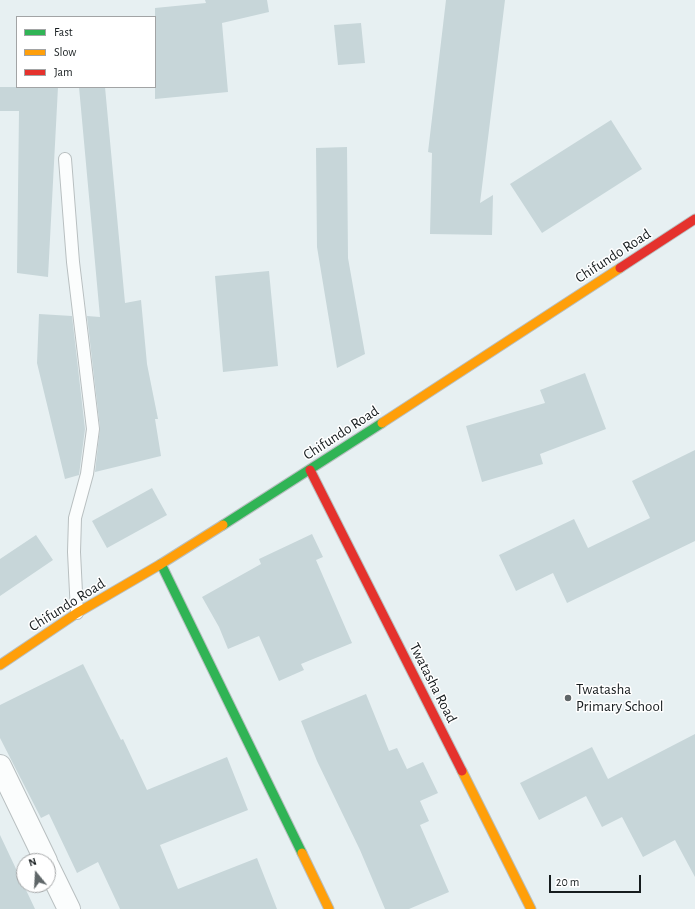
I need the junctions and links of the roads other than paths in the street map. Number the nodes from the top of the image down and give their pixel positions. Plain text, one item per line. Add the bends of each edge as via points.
1 (65, 159) dead end
2 (695, 219) edge
3 (310, 470) junction
4 (161, 564) junction
5 (77, 613) junction
6 (0, 665) edge
7 (0, 766) edge
8 (42, 853) edge
9 (56, 882) edge
10 (69, 909) edge
11 (329, 909) edge
12 (531, 909) edge

1 - 5 lane via 73,262 93,429 87,474 75,518
2 - 3 street, Chifundo Road
3 - 4 street, Chifundo Road
3 - 12 street, Twatasha Road
4 - 5 street, Chifundo Road
4 - 11 street
5 - 6 street, Chifundo Road
7 - 8 street
9 - 10 street

